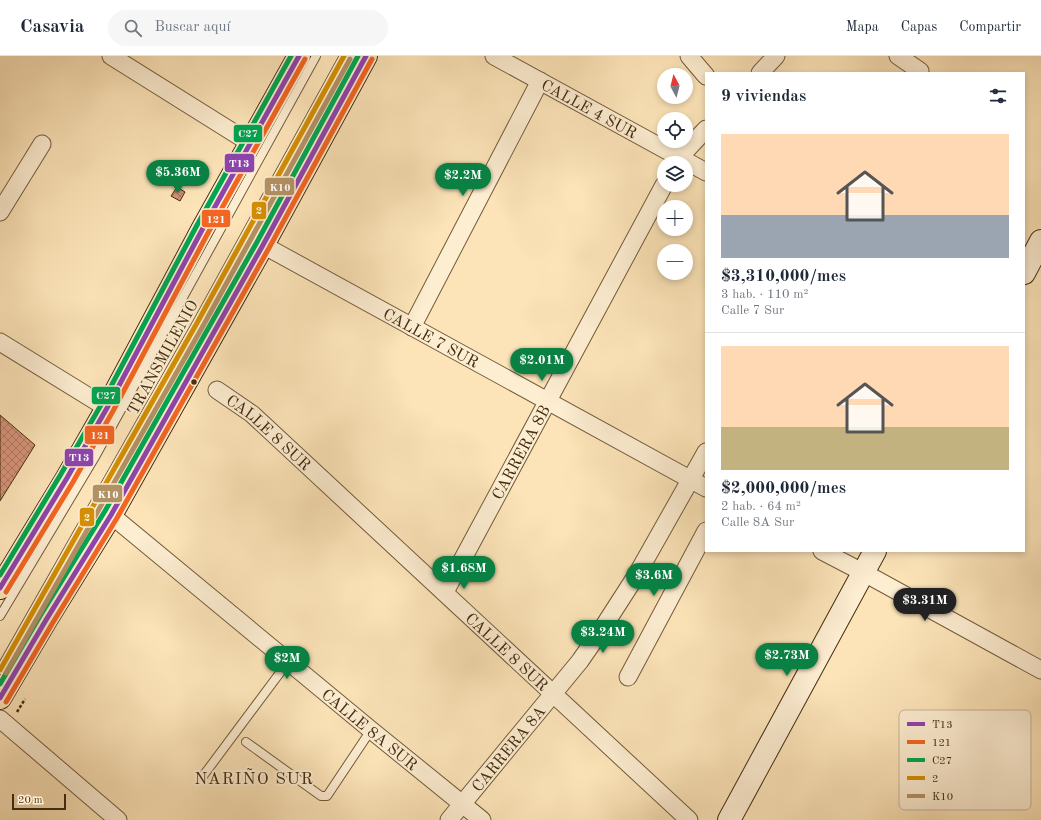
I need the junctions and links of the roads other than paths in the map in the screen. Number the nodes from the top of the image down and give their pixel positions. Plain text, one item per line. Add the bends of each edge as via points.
1 (111, 56) edge
2 (299, 56) edge
3 (316, 56) edge
4 (344, 56) edge
5 (366, 56) edge
6 (494, 56) edge
7 (689, 56) edge
8 (776, 56) edge
9 (898, 56) edge
10 (761, 72) edge
11 (919, 72) edge
12 (705, 75) edge
13 (540, 81) junction
14 (705, 130) edge
15 (250, 143) junction
16 (42, 144) dead end
17 (671, 156) edge
18 (682, 156) edge
19 (693, 166) edge
20 (705, 172) edge
21 (660, 192) edge
22 (5, 194) edge
23 (0, 212) edge
24 (1041, 241) edge
25 (262, 245) junction
26 (1025, 271) edge
27 (412, 327) junction
28 (0, 342) edge
29 (216, 390) dead end
30 (548, 401) junction
31 (107, 408) junction
32 (705, 454) edge
33 (691, 479) junction
34 (705, 487) edge
35 (111, 515) junction
36 (705, 532) edge
37 (824, 552) edge
38 (874, 552) edge
39 (863, 573) junction
40 (0, 588) edge
41 (445, 592) junction
42 (0, 616) edge
43 (288, 662) junction
44 (0, 670) edge
45 (1041, 670) edge
46 (628, 677) dead end
47 (554, 693) junction
48 (0, 698) edge
49 (0, 719) edge
50 (371, 730) junction
51 (246, 742) dead end
52 (203, 776) dead end
53 (462, 804) junction
54 (118, 820) edge
55 (449, 820) edge
56 (482, 820) edge
57 (689, 820) edge
58 (729, 820) edge

1 - 15 street
2 - 15 main road
3 - 42 lane, TRANSMILENIO via 95,458
4 - 44 lane, TRANSMILENIO via 190,336
5 - 25 main road
6 - 13 street, CALLE 4 SUR
7 - 12 street
8 - 10 street
9 - 11 street
13 - 17 street, CALLE 4 SUR
13 - 27 street
14 - 18 street
15 - 31 main road
16 - 22 street
19 - 20 street, CALLE 4 SUR
21 - 30 street, CARRERA 8B
22 - 23 street
24 - 26 main road
25 - 27 street, CALLE 7 SUR
25 - 35 main road
27 - 30 street, CALLE 7 SUR
28 - 31 street
29 - 41 street, CALLE 8 SUR via 252,414
30 - 33 street, CALLE 7 SUR
30 - 41 street, CARRERA 8B
31 - 40 main road
32 - 33 street, CARRERA 8A
33 - 34 street, CALLE 7 SUR
33 - 47 street, CARRERA 8A via 636,576 580,661
35 - 43 street, CALLE 8A SUR
35 - 48 main road
36 - 46 street
37 - 39 street
38 - 39 main road
39 - 45 street
39 - 58 main road
41 - 47 street, CALLE 8 SUR
43 - 50 street, CALLE 8A SUR
43 - 52 lane
47 - 53 street, CARRERA 8A
47 - 57 street, CALLE 8 SUR
49 - 54 street
50 - 51 lane via 327,796 321,796
50 - 53 street, CALLE 8A SUR
53 - 55 street, CARRERA 8A
53 - 56 street, CALLE 8A SUR

